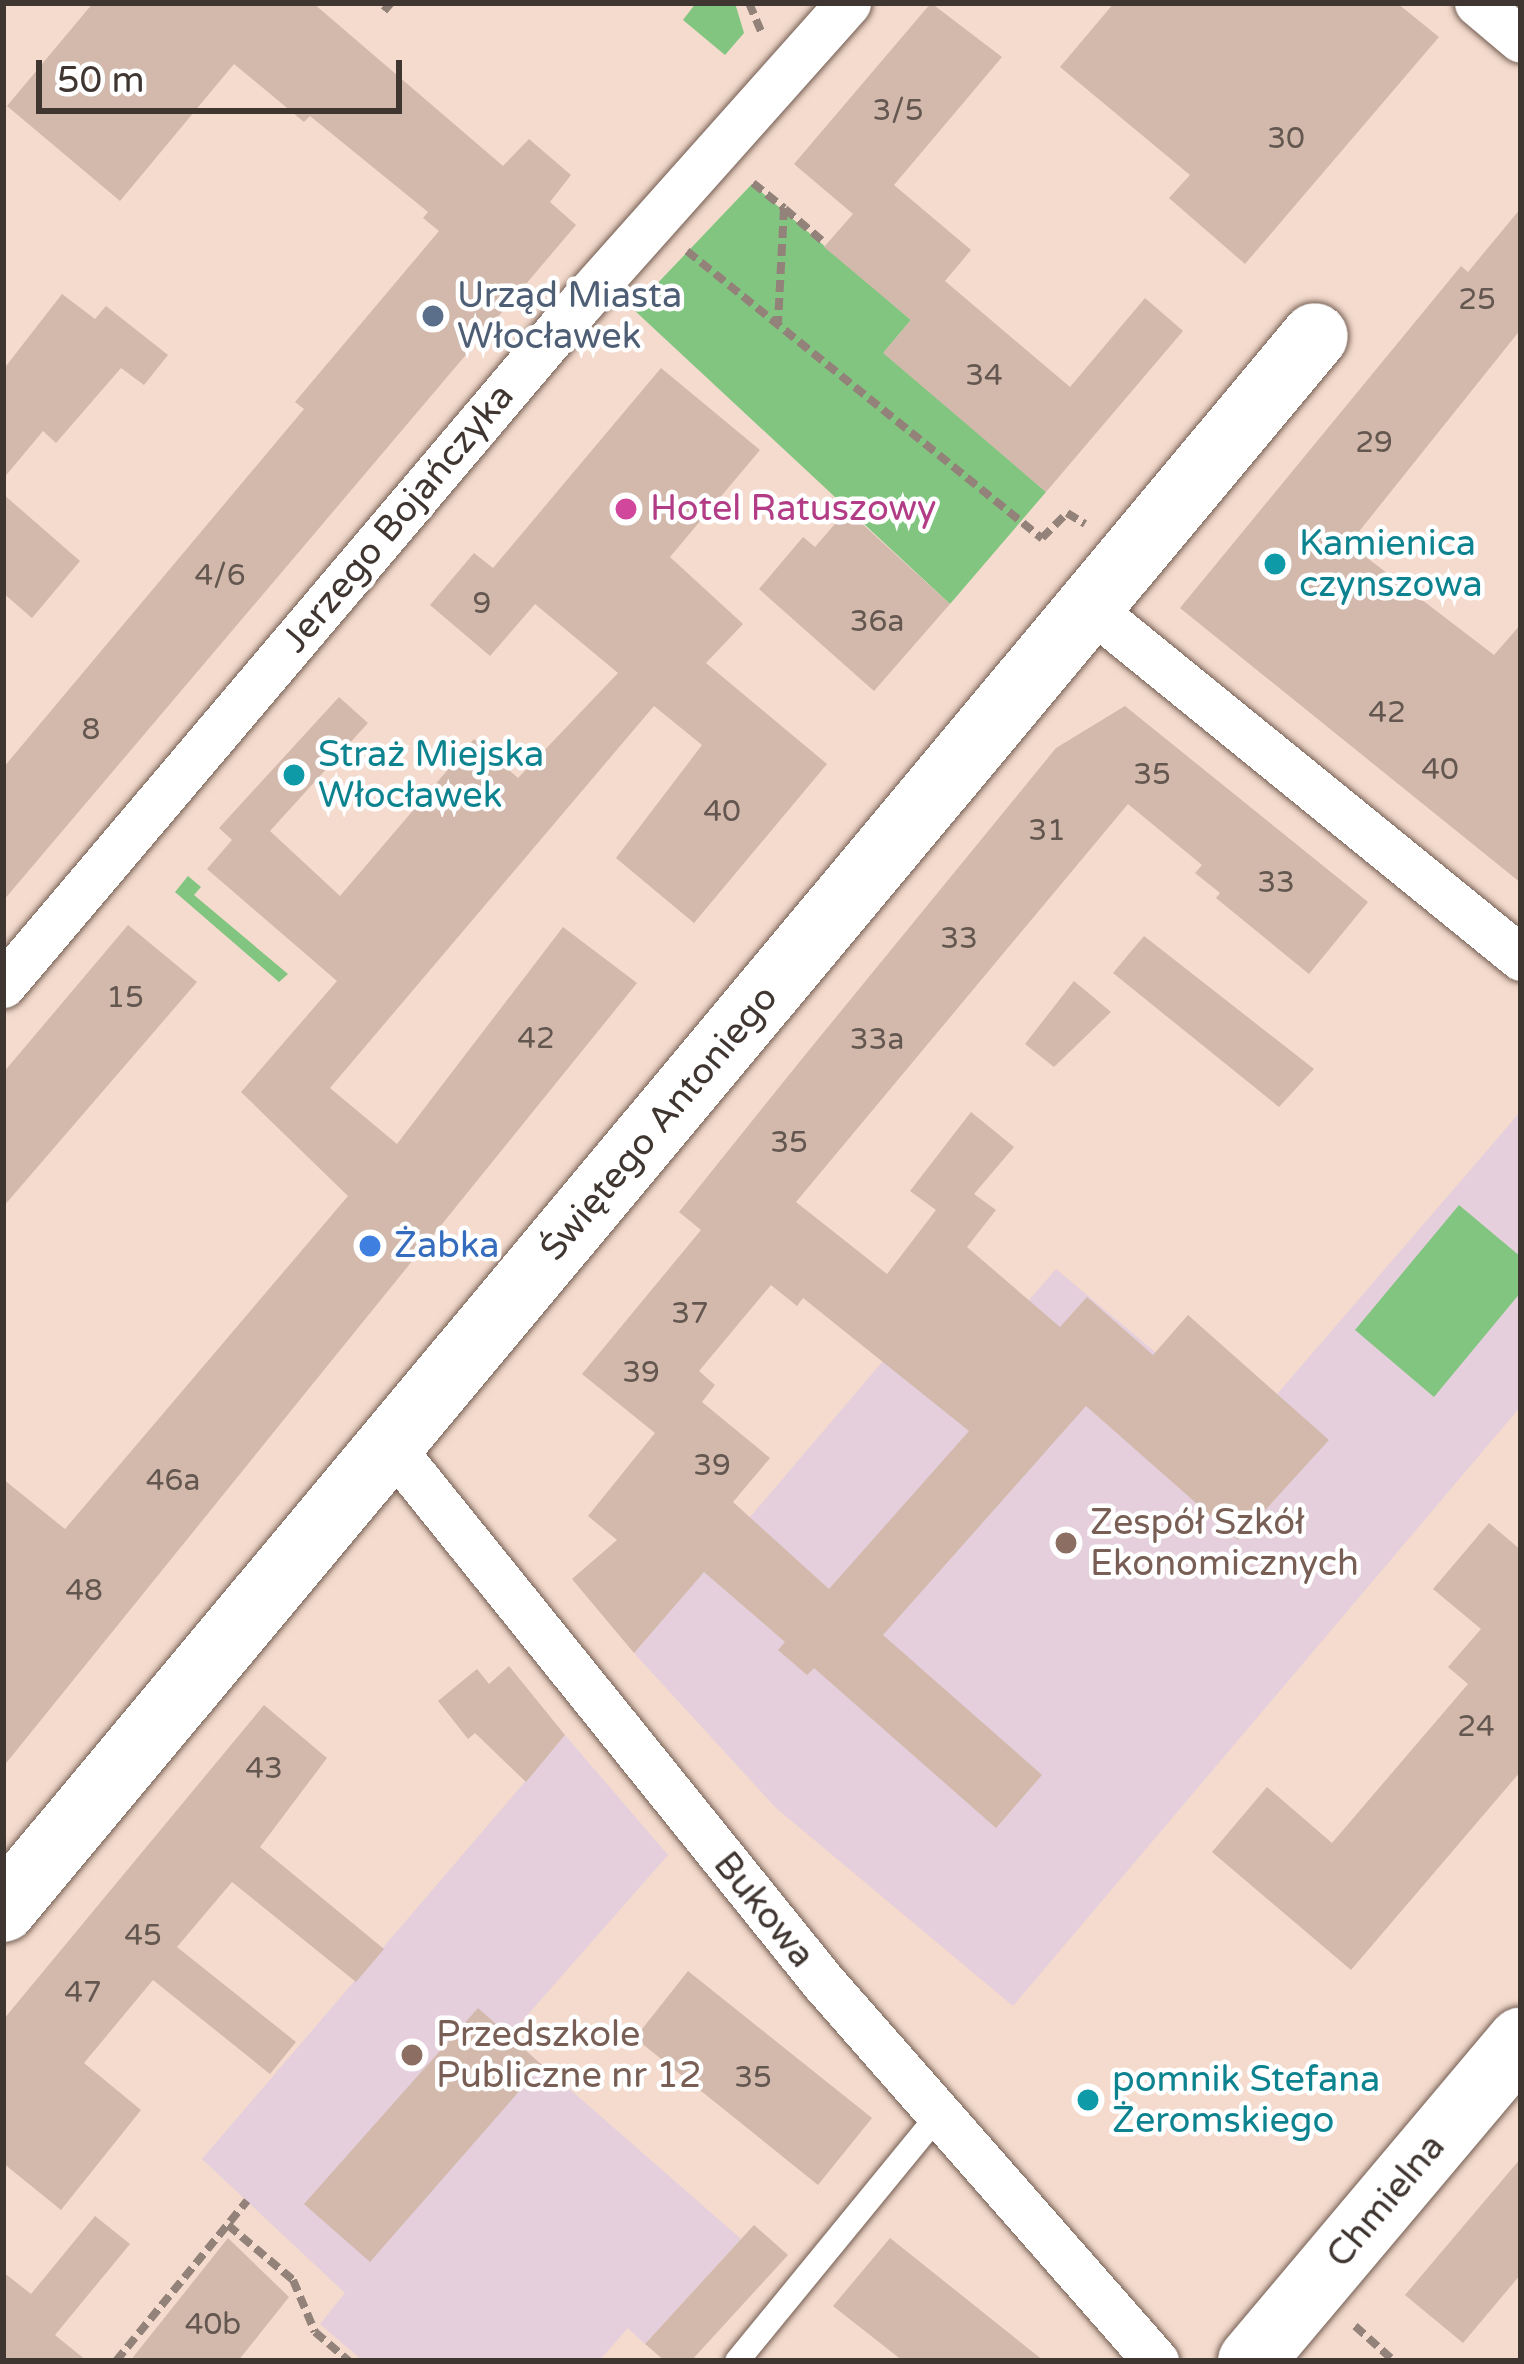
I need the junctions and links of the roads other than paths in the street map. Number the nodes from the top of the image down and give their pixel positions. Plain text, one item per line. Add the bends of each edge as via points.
1 (848, 3) edge
2 (1477, 3) edge
3 (1521, 40) edge
4 (1315, 337) dead end
5 (1089, 607) junction
6 (1521, 958) edge
7 (3, 986) edge
8 (390, 1445) junction
9 (3, 1909) edge
10 (1521, 2040) edge
11 (938, 2114) junction
12 (737, 2361) edge
13 (1156, 2361) edge
14 (1251, 2361) edge

1 - 7 street, Jerzego Bojańczyka via 565,321
2 - 3 street
4 - 5 street, Świętego Antoniego
5 - 6 street
5 - 8 street, Świętego Antoniego
8 - 9 street, Świętego Antoniego
8 - 11 street, Bukowa
10 - 14 street, Chmielna
11 - 12 lane
11 - 13 street, Bukowa

